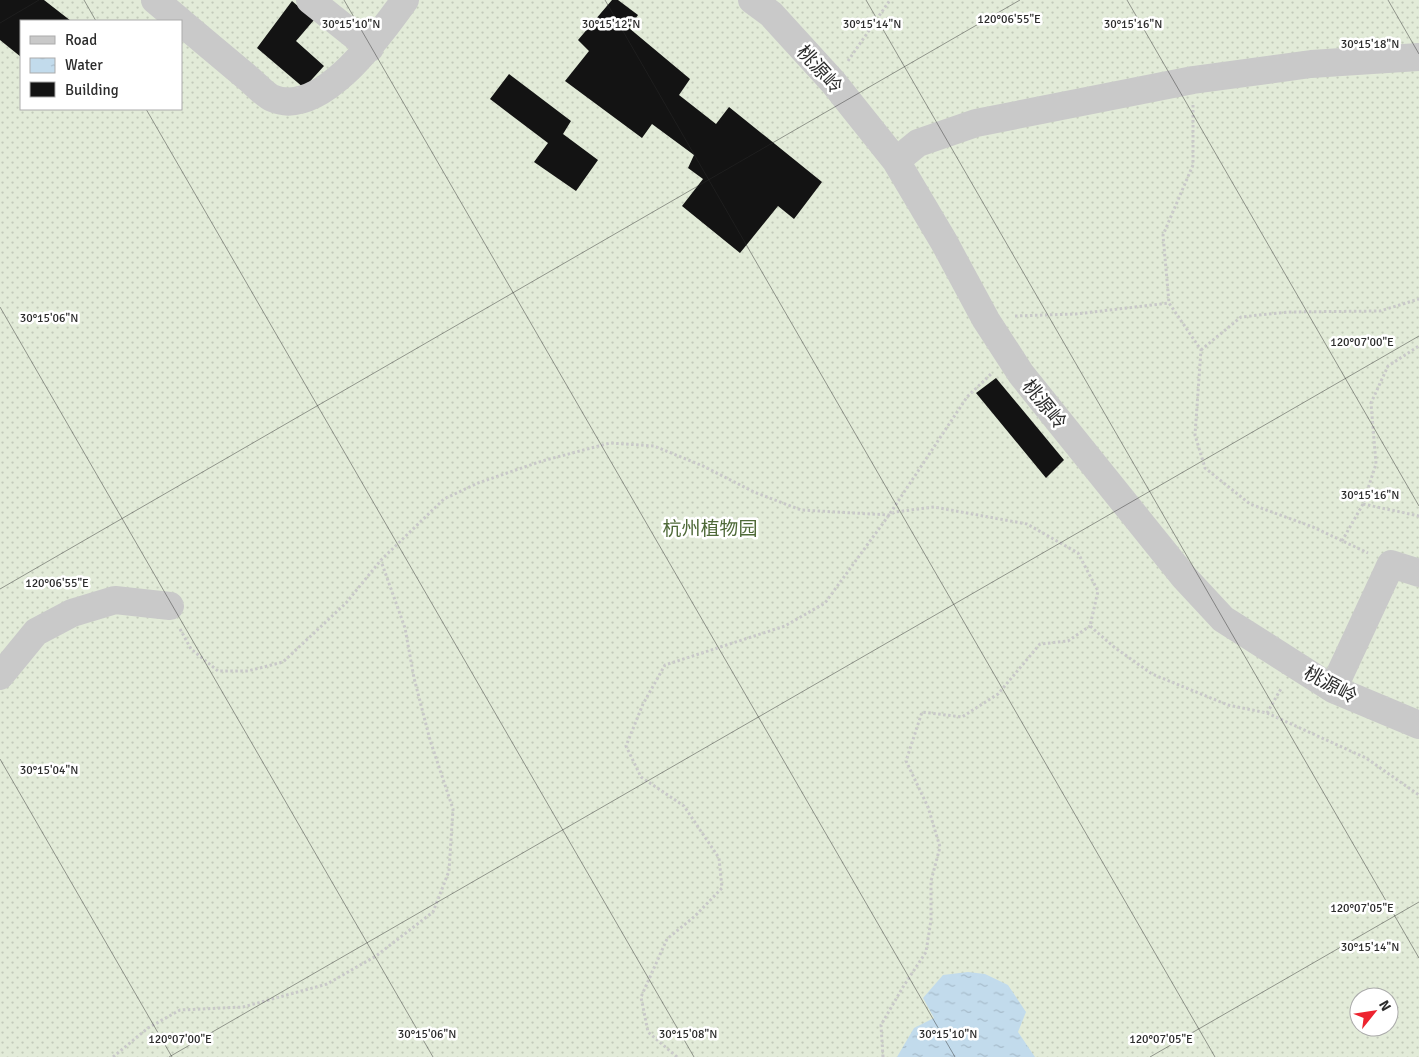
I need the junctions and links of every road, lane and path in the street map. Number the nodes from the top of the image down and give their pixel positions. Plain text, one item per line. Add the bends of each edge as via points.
1 (155, 0) edge
2 (310, 0) edge
3 (405, 0) edge
4 (752, 0) edge
5 (890, 0) edge
6 (179, 20) edge
7 (182, 23) edge
8 (370, 48) junction
9 (1419, 57) edge
10 (1194, 80) junction
11 (833, 82) junction
12 (896, 161) junction
13 (1419, 299) edge
14 (1168, 303) junction
15 (986, 320) junction
16 (1419, 346) edge
17 (1201, 350) junction
18 (1010, 356) junction
19 (1363, 504) junction
20 (889, 515) junction
21 (1419, 516) edge
22 (1342, 541) junction
23 (381, 560) junction
24 (1391, 564) junction
25 (1419, 573) edge
26 (170, 606) joint
27 (1090, 626) junction
28 (1295, 666) junction
29 (0, 676) edge
30 (1333, 689) junction
31 (1266, 713) junction
32 (1419, 725) edge
33 (1419, 795) edge
34 (113, 1057) edge
35 (677, 1057) edge
36 (884, 1057) edge

1 - 6 street
2 - 8 street
3 - 8 street
4 - 11 street, 桃源岭 via 771,14
5 - 11 path
7 - 8 street via 272,98 293,102 321,92
9 - 10 street via 1311,64
10 - 12 street via 976,123 918,143
10 - 14 path via 1193,165 1163,235
11 - 12 street, 桃源岭
12 - 15 street, 桃源岭
13 - 17 path via 1380,311 1288,312 1241,317
14 - 15 path
14 - 17 path
15 - 18 street, 桃源岭
16 - 19 path via 1388,366 1371,403 1376,464
17 - 22 path via 1195,435 1205,468 1250,504 1313,526
18 - 20 path via 967,398
18 - 28 street, 桃源岭 via 1184,577 1223,619
19 - 21 path
19 - 22 path
20 - 23 path via 801,510 654,446 610,443 542,460 444,499
20 - 27 path via 934,507 1027,524 1078,553 1098,591
20 - 35 path via 825,603 786,626 665,665 643,704 626,746 641,777 684,806 719,858 722,888 695,916 666,939 641,997 648,1032
22 - 24 path
23 - 26 path via 346,603 282,662 248,671 218,671 191,649
23 - 34 path via 405,628 430,740 453,809 449,871 433,912 376,956 327,984 243,1007 180,1010 148,1028
24 - 25 street
24 - 30 street
26 - 29 street via 115,600 72,613 36,632
27 - 31 path via 1152,674 1228,705
27 - 36 path via 1068,641 1040,644 998,694 962,717 922,712 906,760 928,807 940,847 931,881 931,920 926,952 881,1025
28 - 30 street, 桃源岭
28 - 31 path
30 - 32 street, 桃源岭
31 - 33 path via 1366,758

